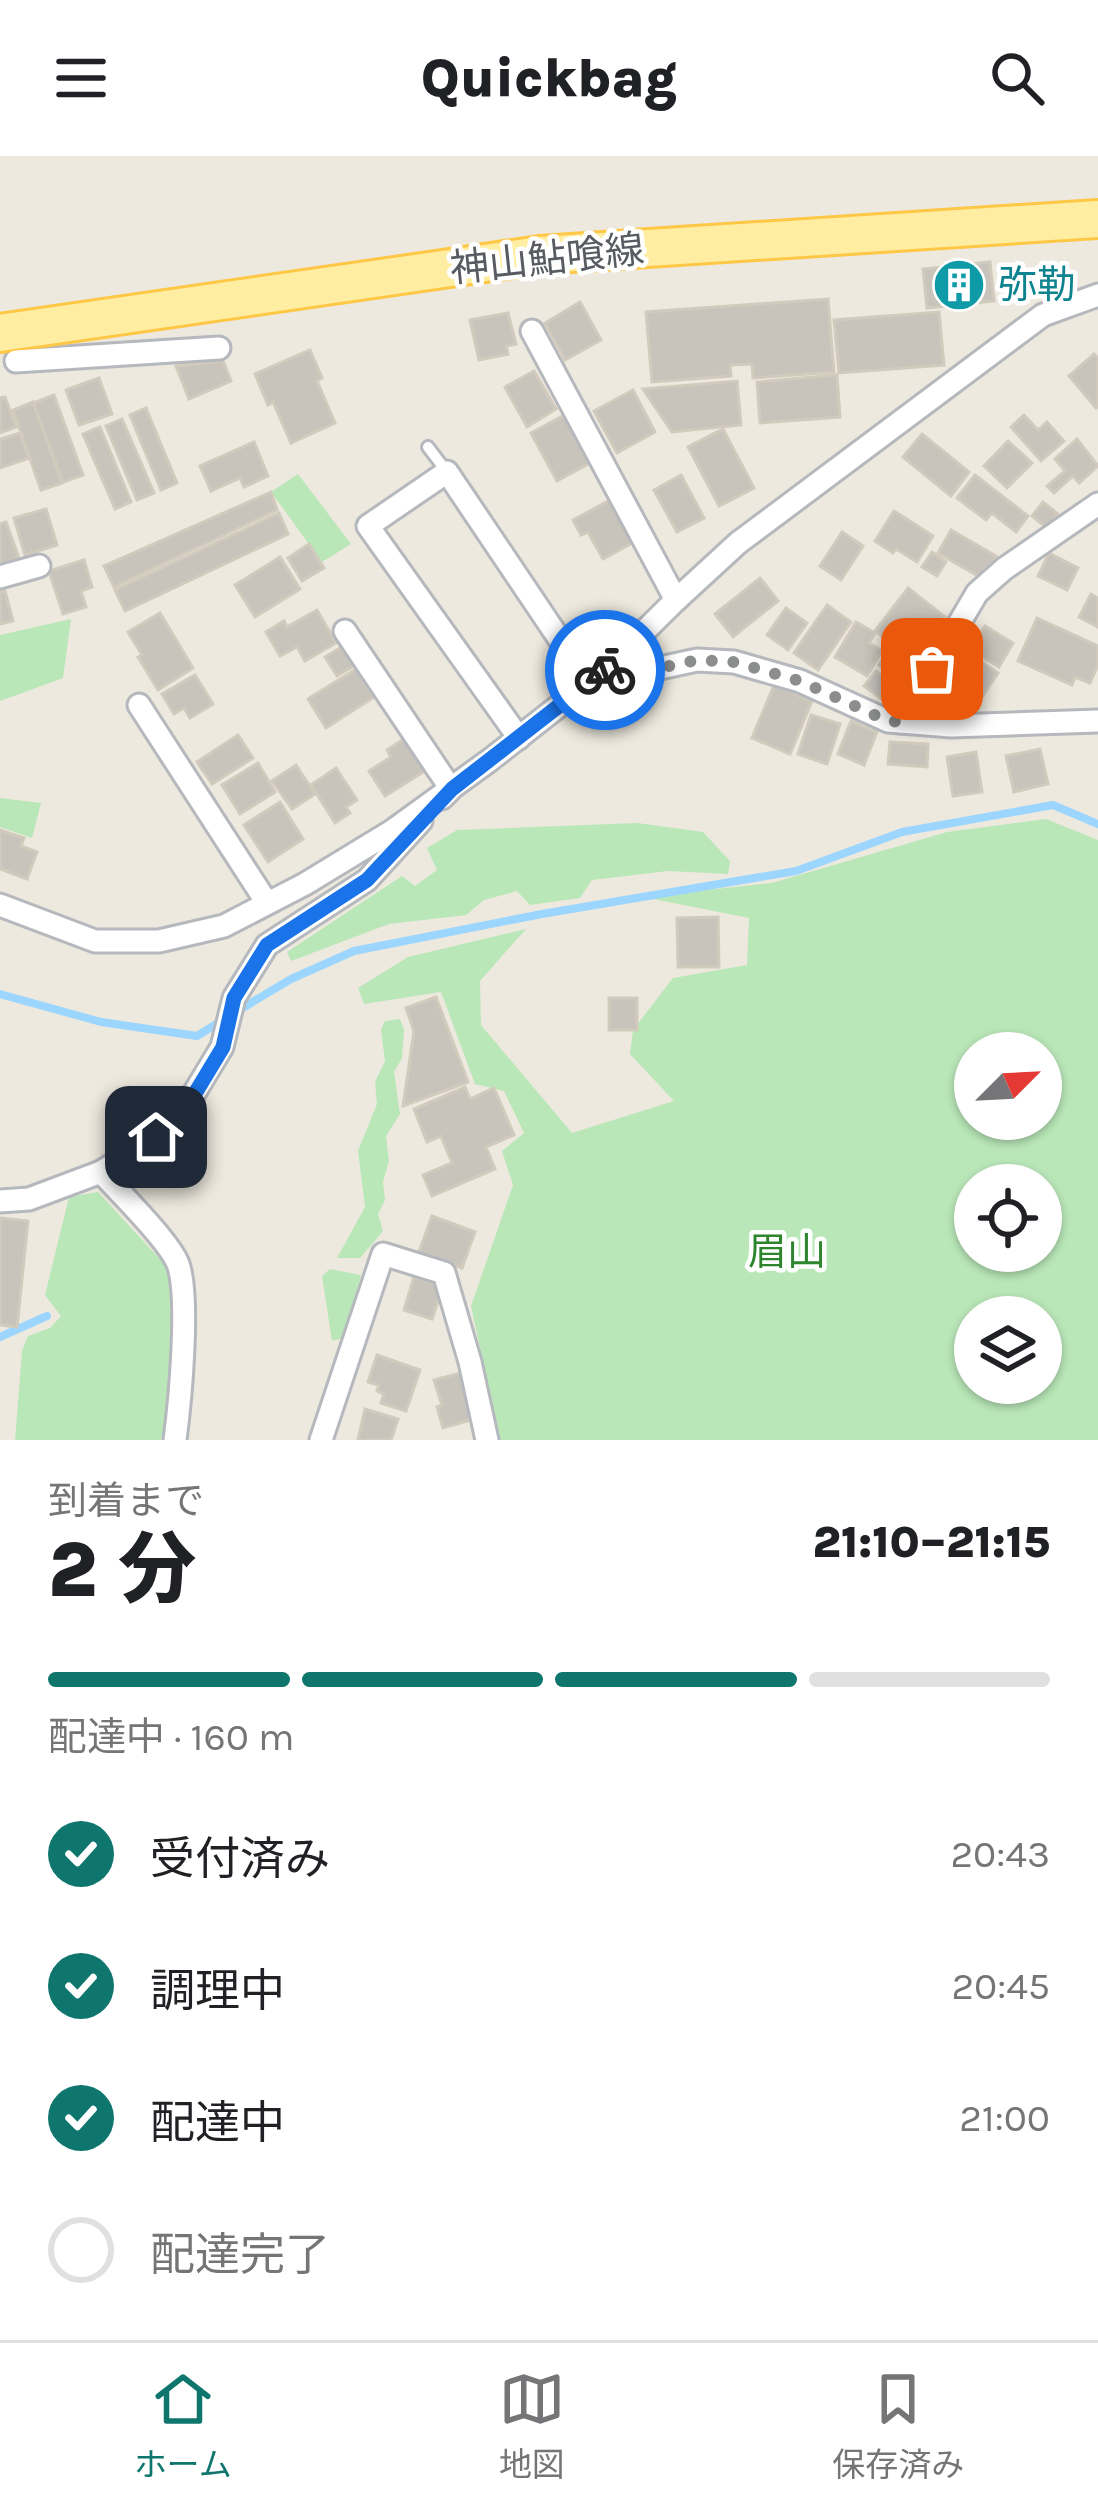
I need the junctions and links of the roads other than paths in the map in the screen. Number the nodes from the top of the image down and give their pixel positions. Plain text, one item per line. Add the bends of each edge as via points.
1 (1098, 219) edge
2 (1098, 296) edge
3 (532, 331) dead end
4 (7, 348) edge
5 (219, 348) dead end
6 (428, 447) dead end
7 (447, 472) junction
8 (1098, 504) edge
9 (39, 566) dead end
10 (0, 577) edge
11 (676, 599) junction
12 (345, 631) dead end
13 (597, 676) junction
14 (139, 705) dead end
15 (1098, 721) edge
16 (901, 722) junction
17 (518, 738) junction
18 (452, 789) junction
19 (268, 903) junction
20 (0, 905) edge
21 (101, 1172) junction
22 (0, 1201) edge
23 (485, 1438) edge
24 (175, 1440) edge
25 (321, 1440) edge

1 - 4 main road, 神山鮎喰線 via 540,255
2 - 11 street via 1043,315 738,543
3 - 11 street
4 - 5 street
6 - 7 lane
7 - 13 street
7 - 17 street via 359,532
8 - 16 street via 977,593
9 - 10 street
11 - 13 street
12 - 18 street
13 - 16 street via 734,662
13 - 17 street
14 - 19 street
15 - 16 street
17 - 18 street
18 - 19 street
18 - 21 street via 367,880 267,945 234,998 223,1047 188,1105
19 - 20 street via 224,926 159,941 94,940
21 - 22 street via 29,1199
21 - 24 street via 179,1267
23 - 25 street via 444,1273 383,1254

